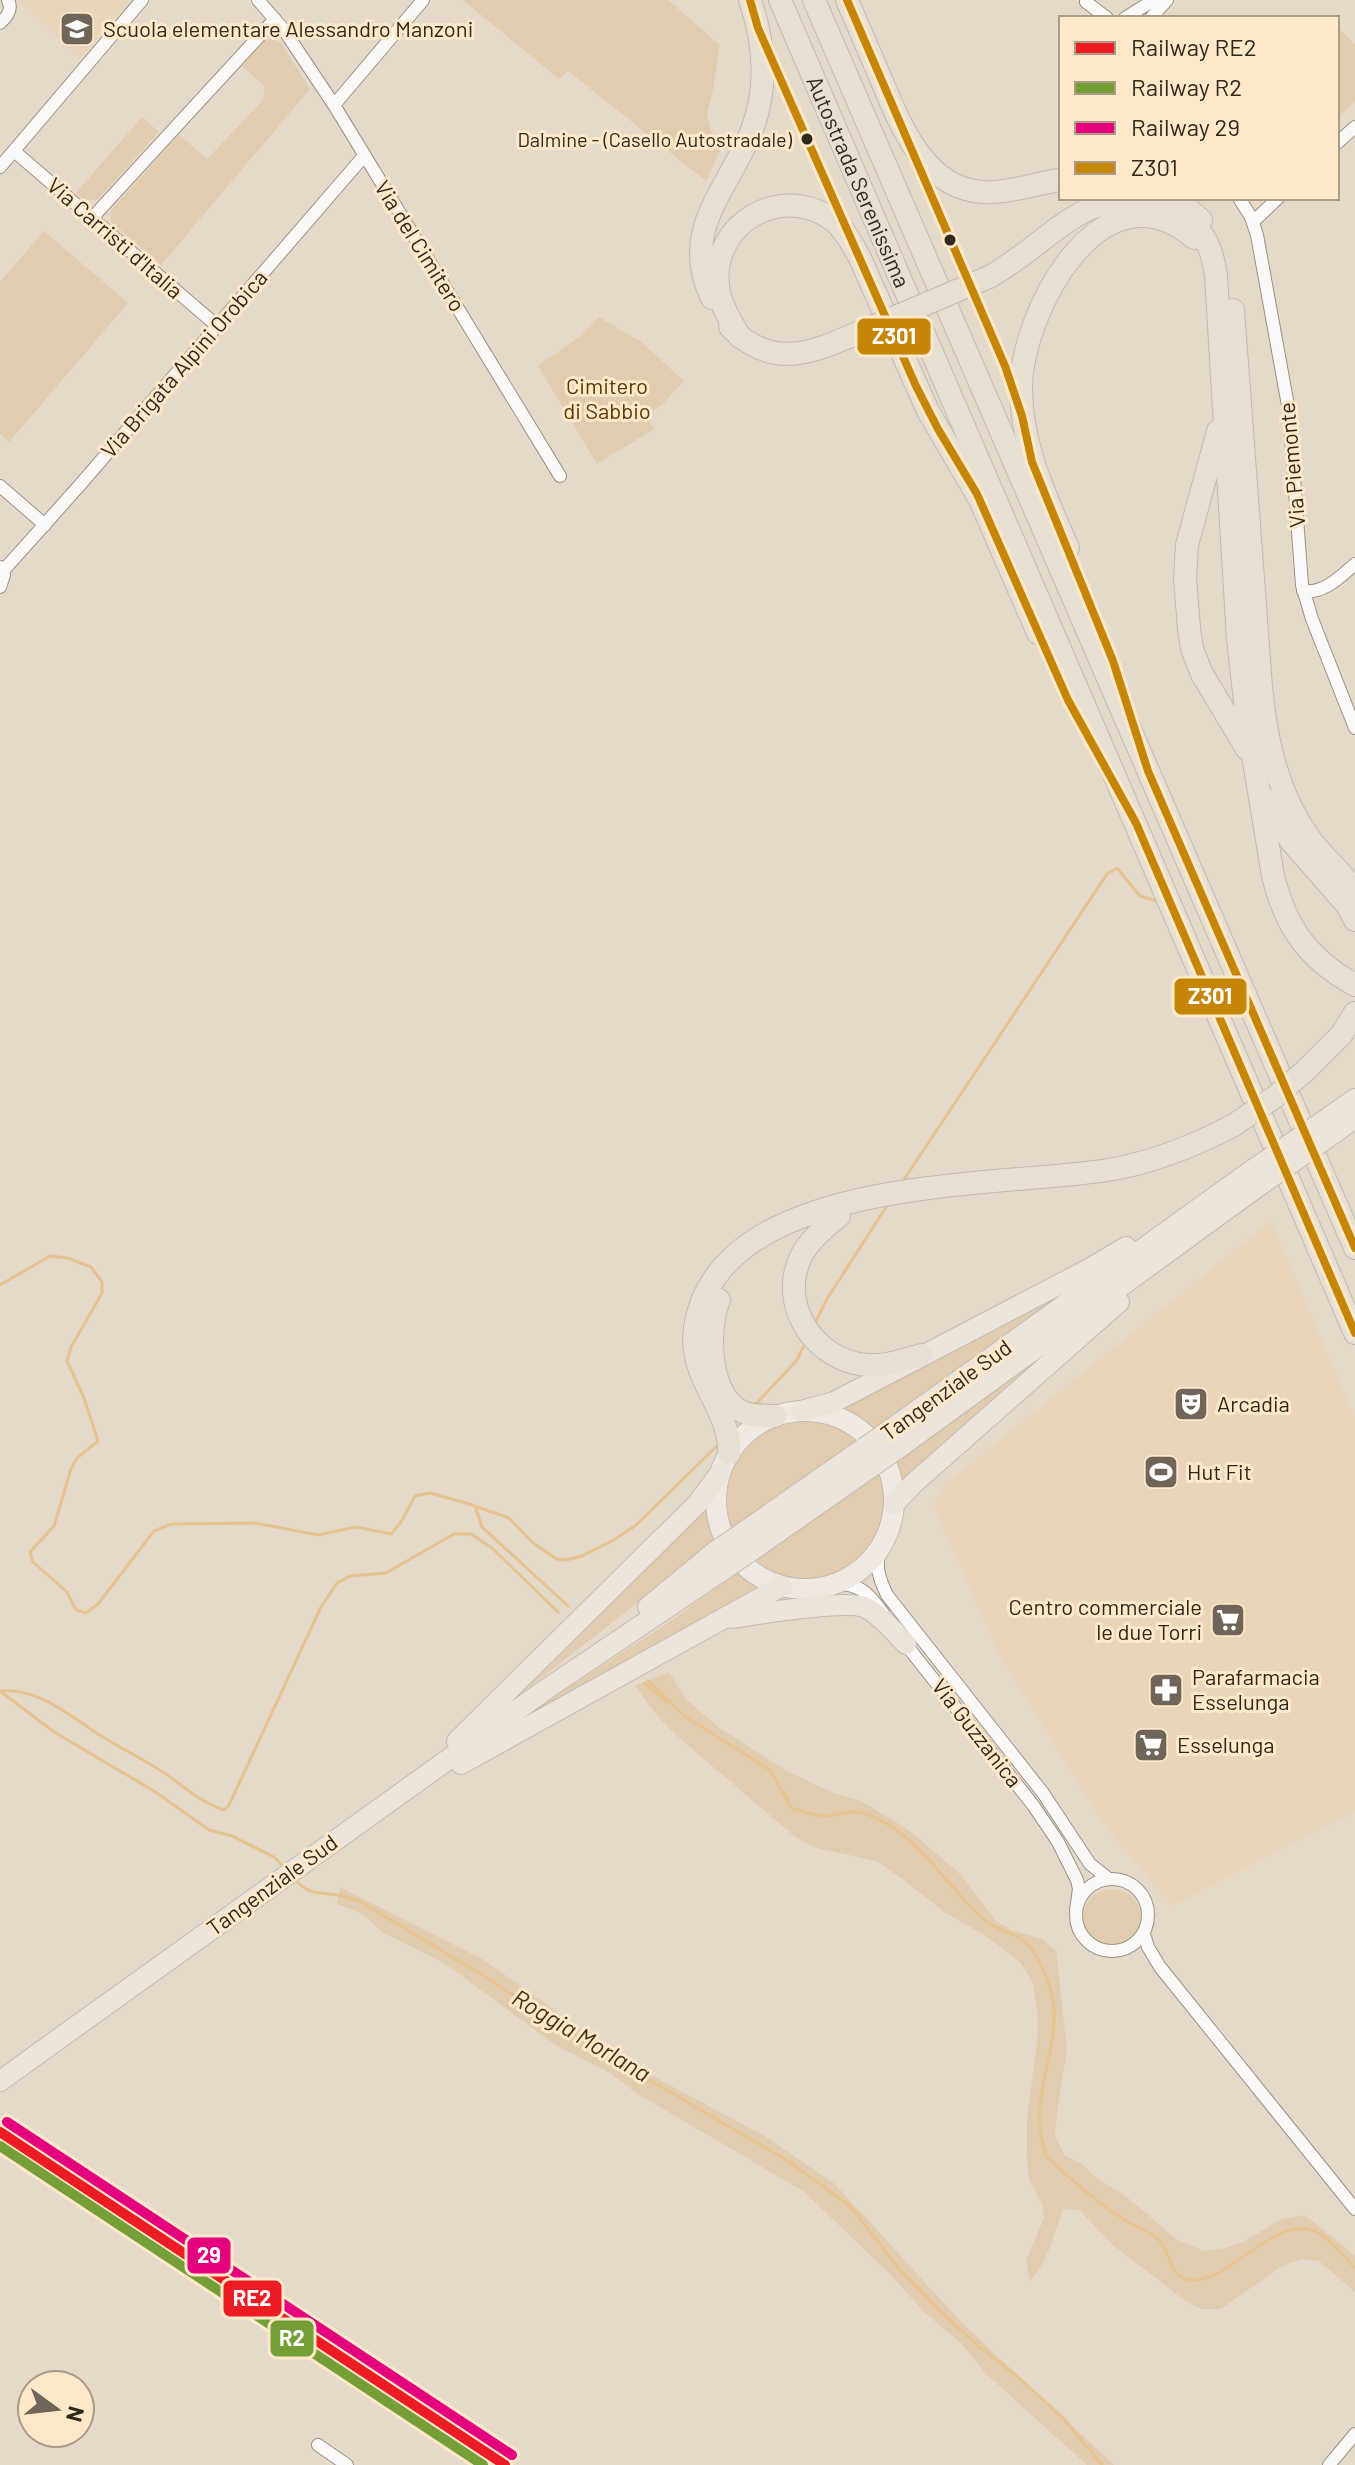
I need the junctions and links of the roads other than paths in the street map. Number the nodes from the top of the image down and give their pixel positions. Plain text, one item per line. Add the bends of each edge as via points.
1 (8, 0) edge
2 (142, 0) edge
3 (258, 0) edge
4 (423, 0) edge
5 (750, 0) edge
6 (780, 0) edge
7 (814, 0) edge
8 (847, 0) edge
9 (1154, 0) edge
10 (1167, 0) edge
11 (1085, 1) edge
12 (1104, 16) edge
13 (1128, 16) edge
14 (1153, 16) edge
15 (275, 19) junction
16 (0, 23) edge
17 (334, 105) junction
18 (1355, 127) edge
19 (1339, 141) edge
20 (14, 151) junction
21 (364, 156) junction
22 (0, 167) edge
23 (1059, 180) edge
24 (1173, 200) edge
25 (1240, 200) edge
26 (1276, 200) edge
27 (92, 218) junction
28 (1194, 220) junction
29 (1253, 222) junction
30 (1214, 262) junction
31 (216, 325) junction
32 (740, 337) junction
33 (1223, 394) junction
34 (560, 476) dead end
35 (0, 486) edge
36 (45, 525) junction
37 (1355, 564) edge
38 (2, 569) edge
39 (0, 587) edge
40 (1303, 591) junction
41 (1355, 728) edge
42 (1148, 771) junction
43 (1256, 771) junction
44 (1136, 823) junction
45 (1355, 891) edge
46 (1355, 920) edge
47 (1355, 985) edge
48 (1354, 1024) edge
49 (1354, 1114) edge
50 (1236, 1131) junction
51 (839, 1216) junction
52 (1200, 1219) junction
53 (1355, 1248) edge
54 (1355, 1333) edge
55 (921, 1355) junction
56 (801, 1411) junction
57 (775, 1416) junction
58 (724, 1464) junction
59 (894, 1504) junction
60 (880, 1549) junction
61 (838, 1583) junction
62 (782, 1586) junction
63 (717, 1621) junction
64 (906, 1644) junction
65 (420, 1779) junction
66 (1109, 1879) junction
67 (1076, 1910) junction
68 (1144, 1934) junction
69 (1122, 1951) junction
70 (1160, 1967) junction
71 (0, 2081) edge
72 (1355, 2209) edge
73 (1355, 2434) edge
74 (318, 2445) dead end
75 (347, 2465) edge
76 (1329, 2465) edge

1 - 16 street via 9,12
2 - 20 street
3 - 15 street, Via del Cimitero
4 - 17 street
5 - 32 highway via 762,48 758,110 708,214 700,254 709,293
6 - 44 highway, Autostrada Serenissima
7 - 42 highway, Autostrada Serenissima
8 - 23 highway via 905,134 936,171 980,192
9 - 13 street
10 - 14 street
11 - 12 street
15 - 17 street, Via del Cimitero
15 - 27 street
17 - 21 street, Via del Cimitero
18 - 19 street
20 - 22 street
20 - 27 street, Via Carristi d'Italia
21 - 31 street, Via Brigata Alpini Orobica
21 - 34 street, Via del Cimitero
24 - 28 highway
25 - 29 street, Via Piemonte
26 - 29 street
27 - 31 street, Via Carristi d'Italia
28 - 30 highway
28 - 32 highway, bridge via 1139,200 1105,203 1062,224 989,277 812,351 766,352
28 - 45 highway via 1225,259 1231,279 1269,744 1300,824
29 - 40 street, Via Piemonte via 1289,411
30 - 33 highway
30 - 42 highway via 1189,233 1162,220 1130,217 1108,225 1074,254 1048,289 1029,333 1022,368 1022,416 1030,455 1113,661
31 - 36 street, Via Brigata Alpini Orobica
32 - 44 highway via 722,304 717,278 731,234 751,216 774,208 804,208 832,220 859,256 924,403 980,500 1068,700
33 - 43 highway via 1236,622
33 - 43 highway via 1187,545 1189,628 1202,674
35 - 36 street
36 - 38 street, Via Brigata Alpini Orobica
37 - 40 street via 1314,593
38 - 39 street, Via Brigata Alpini Orobica
40 - 41 street, Via Piemonte
42 - 53 highway, Autostrada Serenissima
43 - 46 highway via 1291,841
43 - 47 highway via 1273,876 1288,921 1317,959
44 - 54 highway, Autostrada Serenissima
48 - 50 highway via 1335,1062 1308,1077 1281,1109
49 - 52 highway, Tangenziale Sud, bridge
50 - 51 highway via 1185,1160 1142,1175 1084,1186 936,1198
50 - 58 highway via 1112,1169 917,1188 837,1206 762,1236 715,1276 695,1329 697,1367 729,1443
51 - 55 highway via 803,1252 795,1276 795,1302 804,1327 820,1347 843,1360 868,1365
51 - 57 highway via 753,1256 732,1278 715,1310 711,1347 725,1395 742,1412
52 - 55 highway via 1162,1225
52 - 59 highway
52 - 65 highway, Tangenziale Sud, bridge
55 - 56 highway via 834,1402
56 - 57 main road
56 - 59 main road via 844,1420 868,1437 886,1461
57 - 58 main road via 749,1432
58 - 62 main road via 717,1516 727,1543 756,1575
58 - 65 highway via 698,1503
59 - 60 main road
60 - 61 main road
60 - 66 street, Via Guzzanica via 876,1563 887,1595 1043,1793 1090,1864
61 - 62 main road via 820,1588
61 - 64 street, Via Guzzanica via 862,1588 871,1596
62 - 63 highway
63 - 64 highway via 862,1607
63 - 65 highway via 441,1775
64 - 67 street, Via Guzzanica via 1058,1842 1077,1880
65 - 71 highway, Tangenziale Sud
66 - 67 street via 1087,1889
66 - 68 street, Via Guzzanica via 1124,1880 1142,1894 1149,1914
67 - 69 street, Via Guzzanica via 1076,1922 1088,1943
68 - 69 street
68 - 70 street, Via Guzzanica
69 - 70 street, Via Guzzanica
70 - 72 street, Via Guzzanica
73 - 76 street
74 - 75 street

